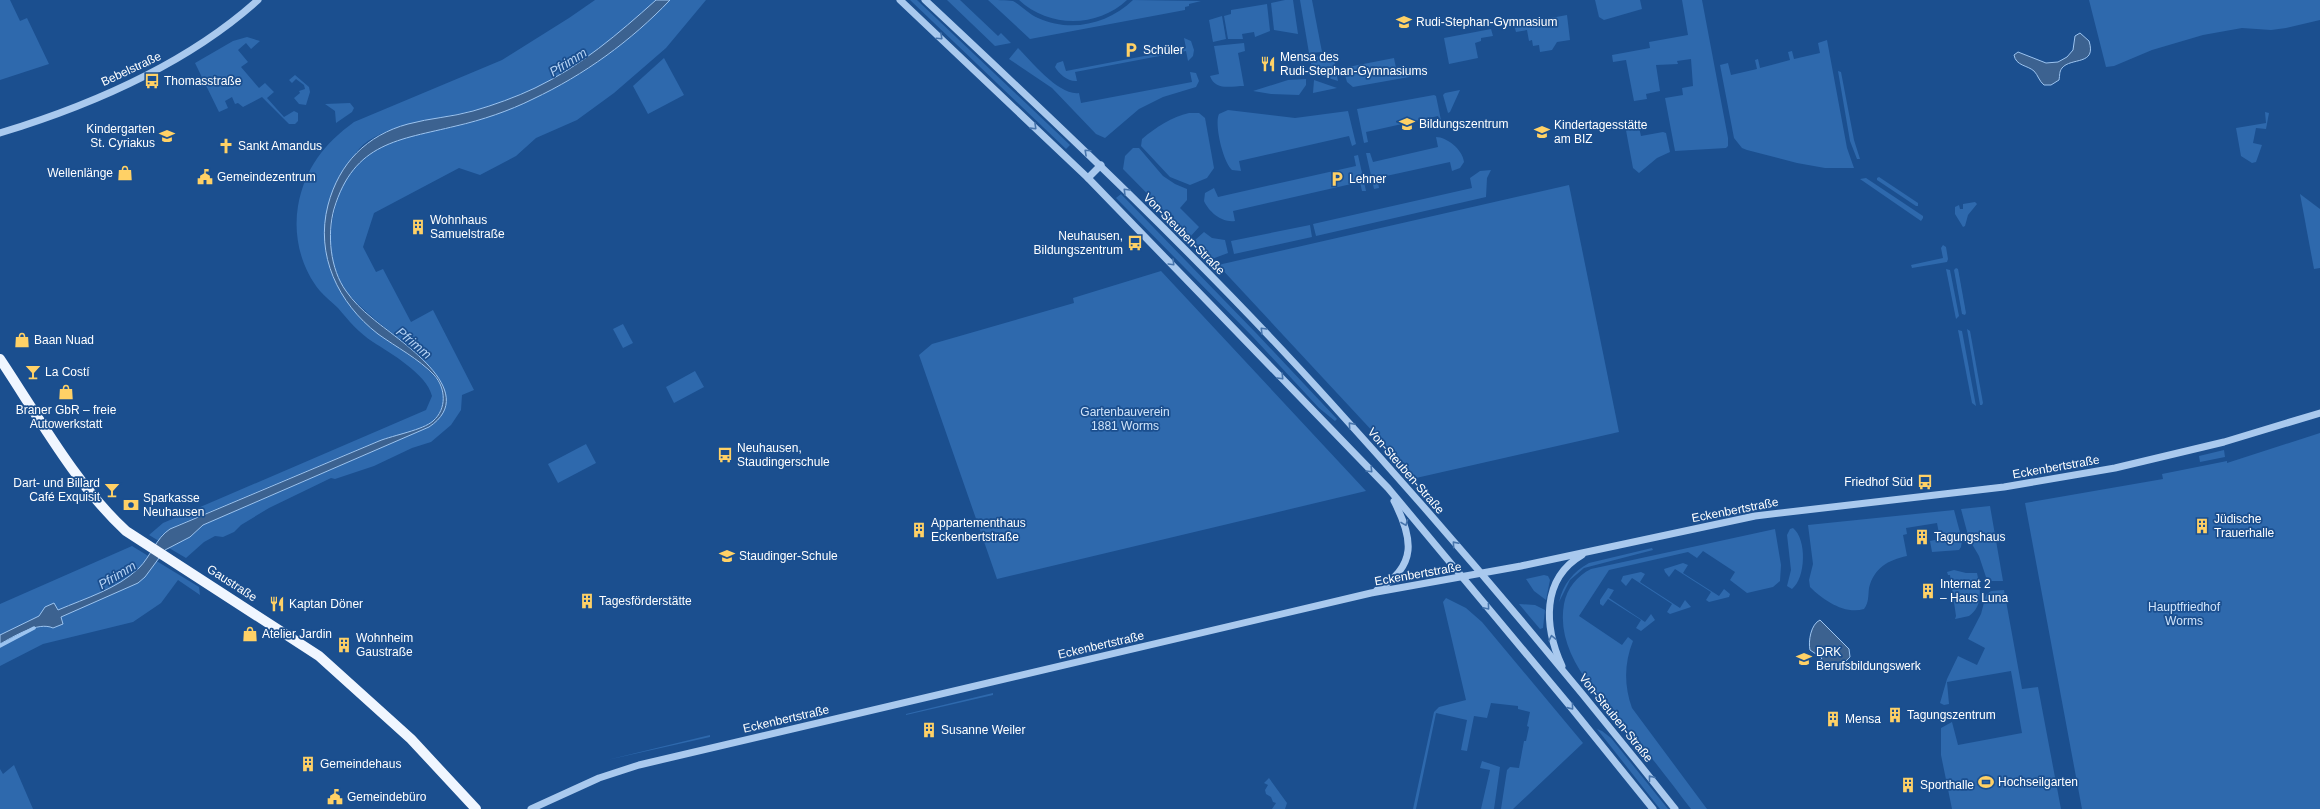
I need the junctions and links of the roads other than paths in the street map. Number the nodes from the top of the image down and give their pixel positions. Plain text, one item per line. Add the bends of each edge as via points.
1 (258, 0) edge
2 (900, 0) edge
3 (925, 0) edge
4 (0, 133) edge
5 (1101, 165) junction
6 (1088, 178) junction
7 (0, 359) edge
8 (2320, 413) edge
9 (1388, 488) junction
10 (1588, 552) junction
11 (1480, 574) junction
12 (1462, 577) junction
13 (1371, 594) junction
14 (1566, 674) junction
15 (476, 809) edge
16 (531, 809) edge
17 (1653, 809) edge
18 (1675, 809) edge

1 - 4 street, Bebelstraße via 196,48 151,73 58,113
2 -> 6 street, Von-Steuben-Straße
5 -> 3 street, Von-Steuben-Straße
5 - 6 street
11 -> 5 street, Von-Steuben-Straße via 1331,402
6 -> 9 street, Von-Steuben-Straße
7 - 15 main road, Gaustraße via 93,498 126,531 319,656 411,739
8 - 10 street, Eckenbertstraße via 2224,442 2109,470 2004,487 1779,512
9 - 12 street, Von-Steuben-Straße
9 -> 13 street via 1406,523 1409,546 1397,575 1390,583
10 - 11 street, Eckenbertstraße
14 -> 10 street via 1551,634 1552,594 1563,570
11 - 12 street, Eckenbertstraße
11 - 14 street, Von-Steuben-Straße
12 - 13 street, Eckenbertstraße
12 -> 17 street, Von-Steuben-Straße
13 - 16 street, Eckenbertstraße via 639,765 599,778
18 -> 14 street, Von-Steuben-Straße

